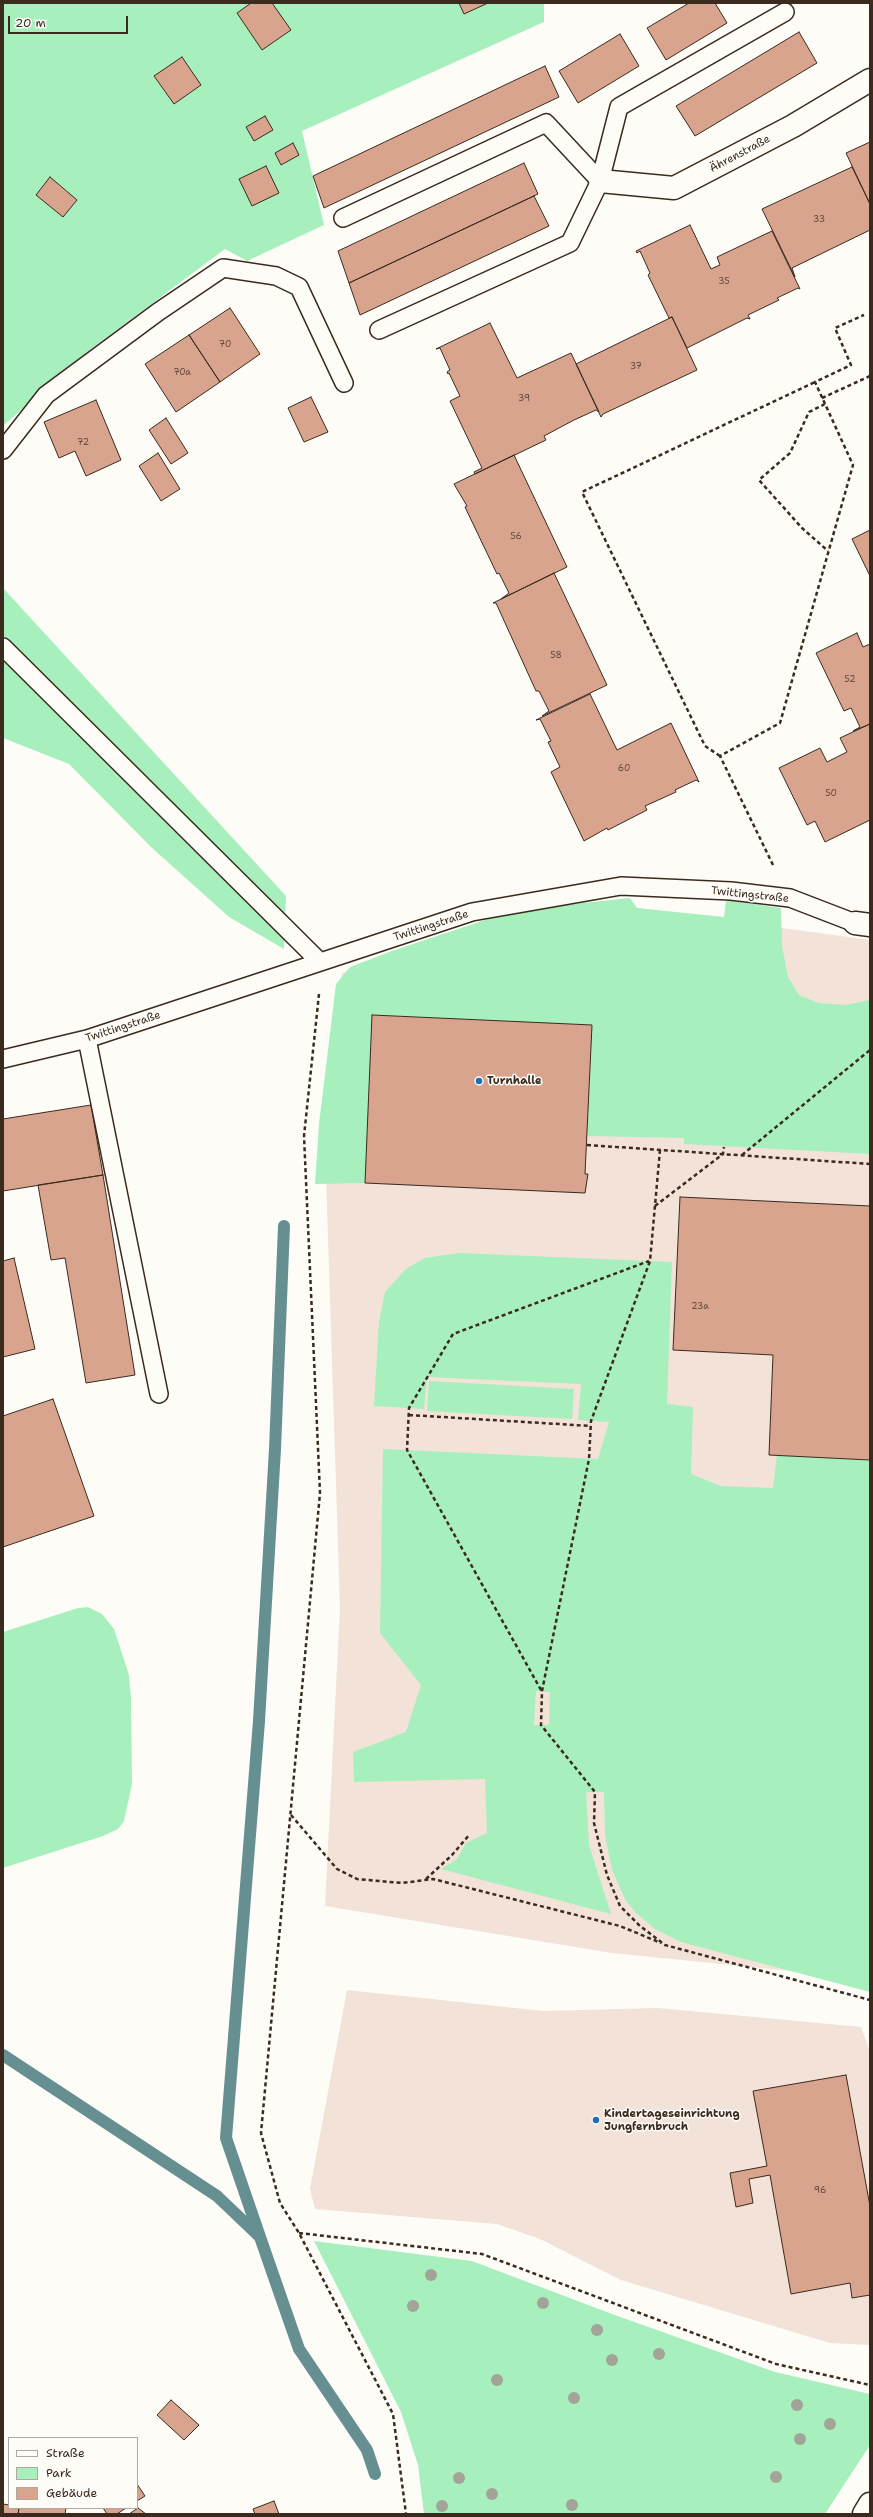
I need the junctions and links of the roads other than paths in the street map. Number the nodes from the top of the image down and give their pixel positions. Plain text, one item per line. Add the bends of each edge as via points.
1 (785, 12) dead end
2 (870, 80) edge
3 (600, 181) junction
4 (343, 218) dead end
5 (379, 330) dead end
6 (344, 383) dead end
7 (3, 450) edge
8 (3, 647) edge
9 (863, 924) edge
10 (320, 962) junction
11 (87, 1039) junction
12 (3, 1059) edge
13 (159, 1394) dead end
14 (870, 2504) edge
15 (864, 2514) edge

1 - 3 lane via 619,107
2 - 3 street, Ährenstraße via 793,126 674,188
3 - 4 lane via 546,124
3 - 5 lane via 570,243
6 - 7 lane via 299,287 276,276 223,268 158,312 46,395
8 - 10 lane
9 - 10 lane, Twittingstraße via 790,898 731,891 621,886 472,912
10 - 11 lane, Twittingstraße
11 - 12 lane, Twittingstraße
11 - 13 lane
14 - 15 street

